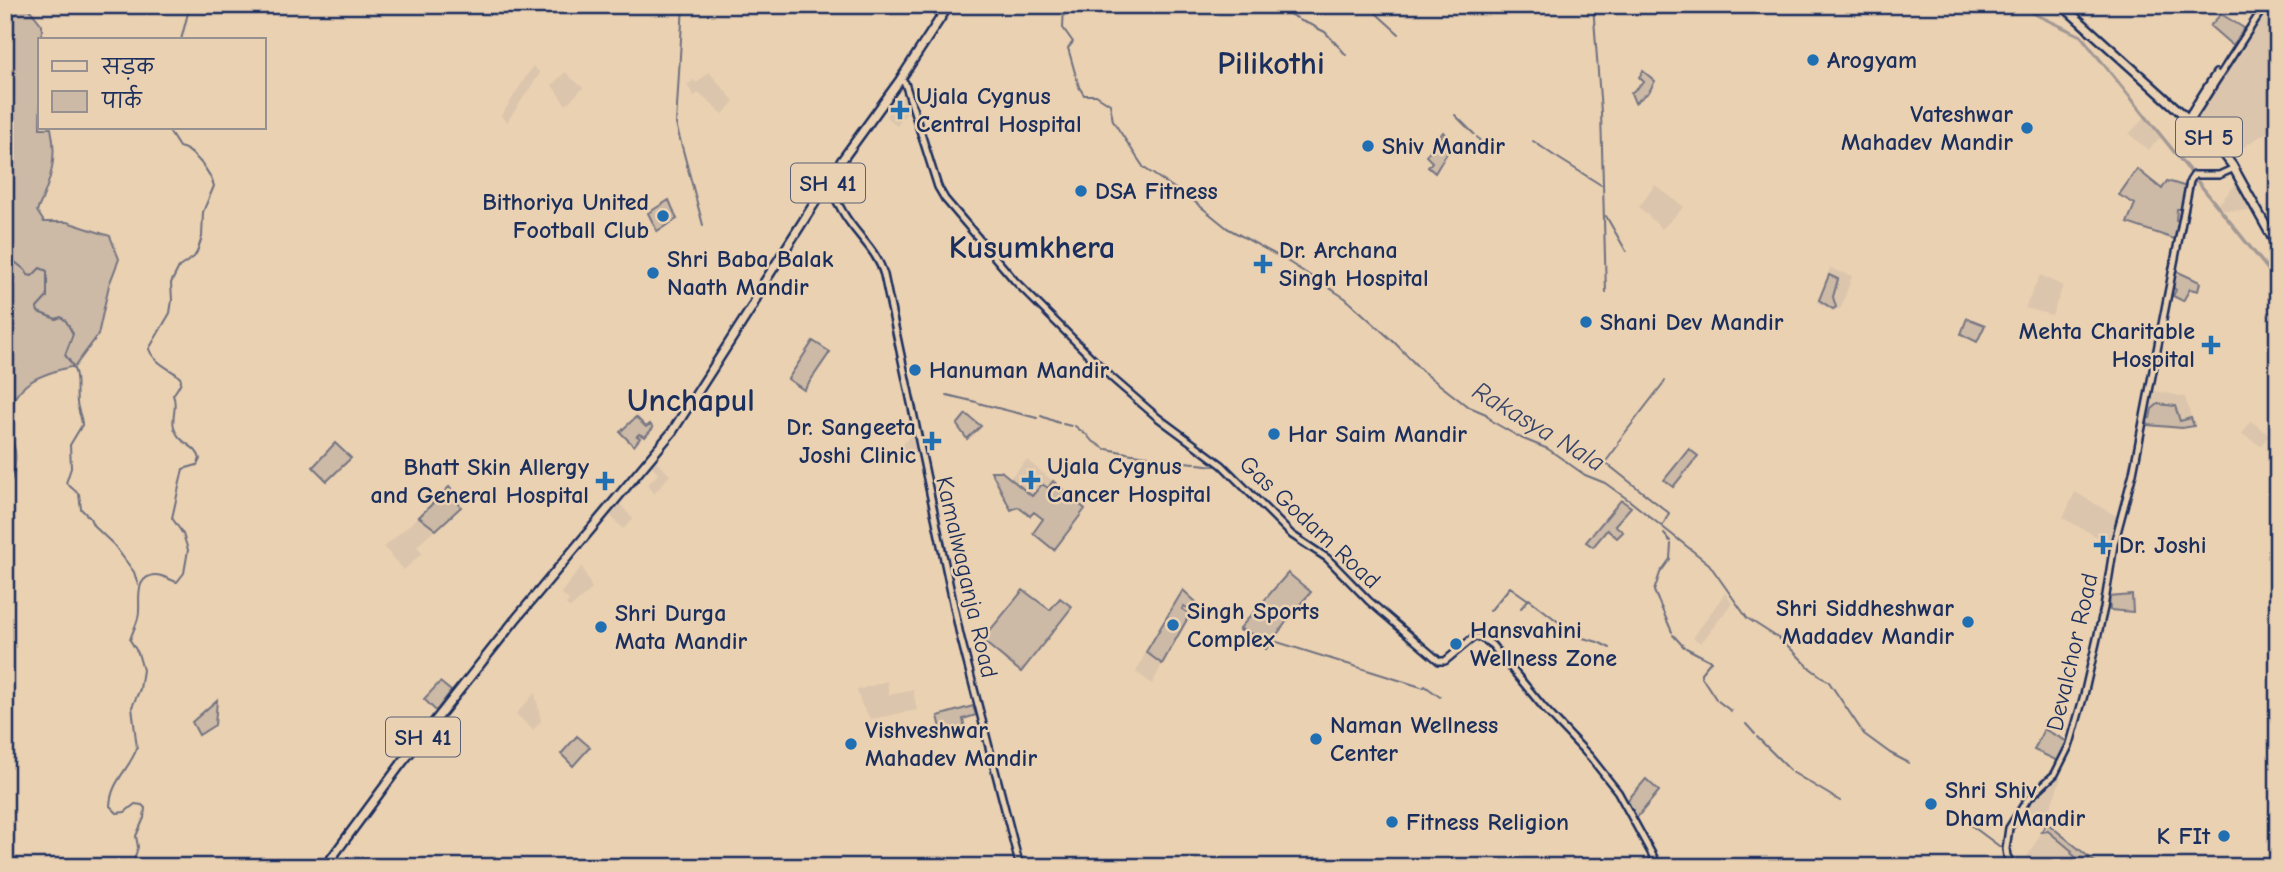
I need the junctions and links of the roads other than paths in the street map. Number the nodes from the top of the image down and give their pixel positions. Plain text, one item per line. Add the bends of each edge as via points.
1 (951, 5) edge
2 (2062, 5) edge
3 (2263, 5) edge
4 (901, 81) junction
5 (2188, 120) junction
6 (2232, 169) junction
7 (827, 186) junction
8 (2278, 248) edge
9 (2278, 255) edge
10 (325, 867) edge
11 (1020, 867) edge
12 (1660, 867) edge
13 (2013, 867) edge

1 - 4 main road, SH 41
2 - 5 main road
3 - 5 main road
4 - 7 main road, SH 41
4 - 12 main road, Gas Godam Road via 938,187 1015,281 1112,378 1222,465 1292,535 1327,558 1439,661 1474,638 1490,643 1618,792
5 - 6 main road
6 - 8 main road, SH 5
6 - 9 main road
6 - 13 main road, Devalchor Road via 2219,175 2194,175 2190,181 2084,695 2060,764 2009,828 2006,853
7 - 10 main road, SH 41 via 694,402 523,609
7 - 11 main road, Kamalwaganja Road via 882,269 960,635

